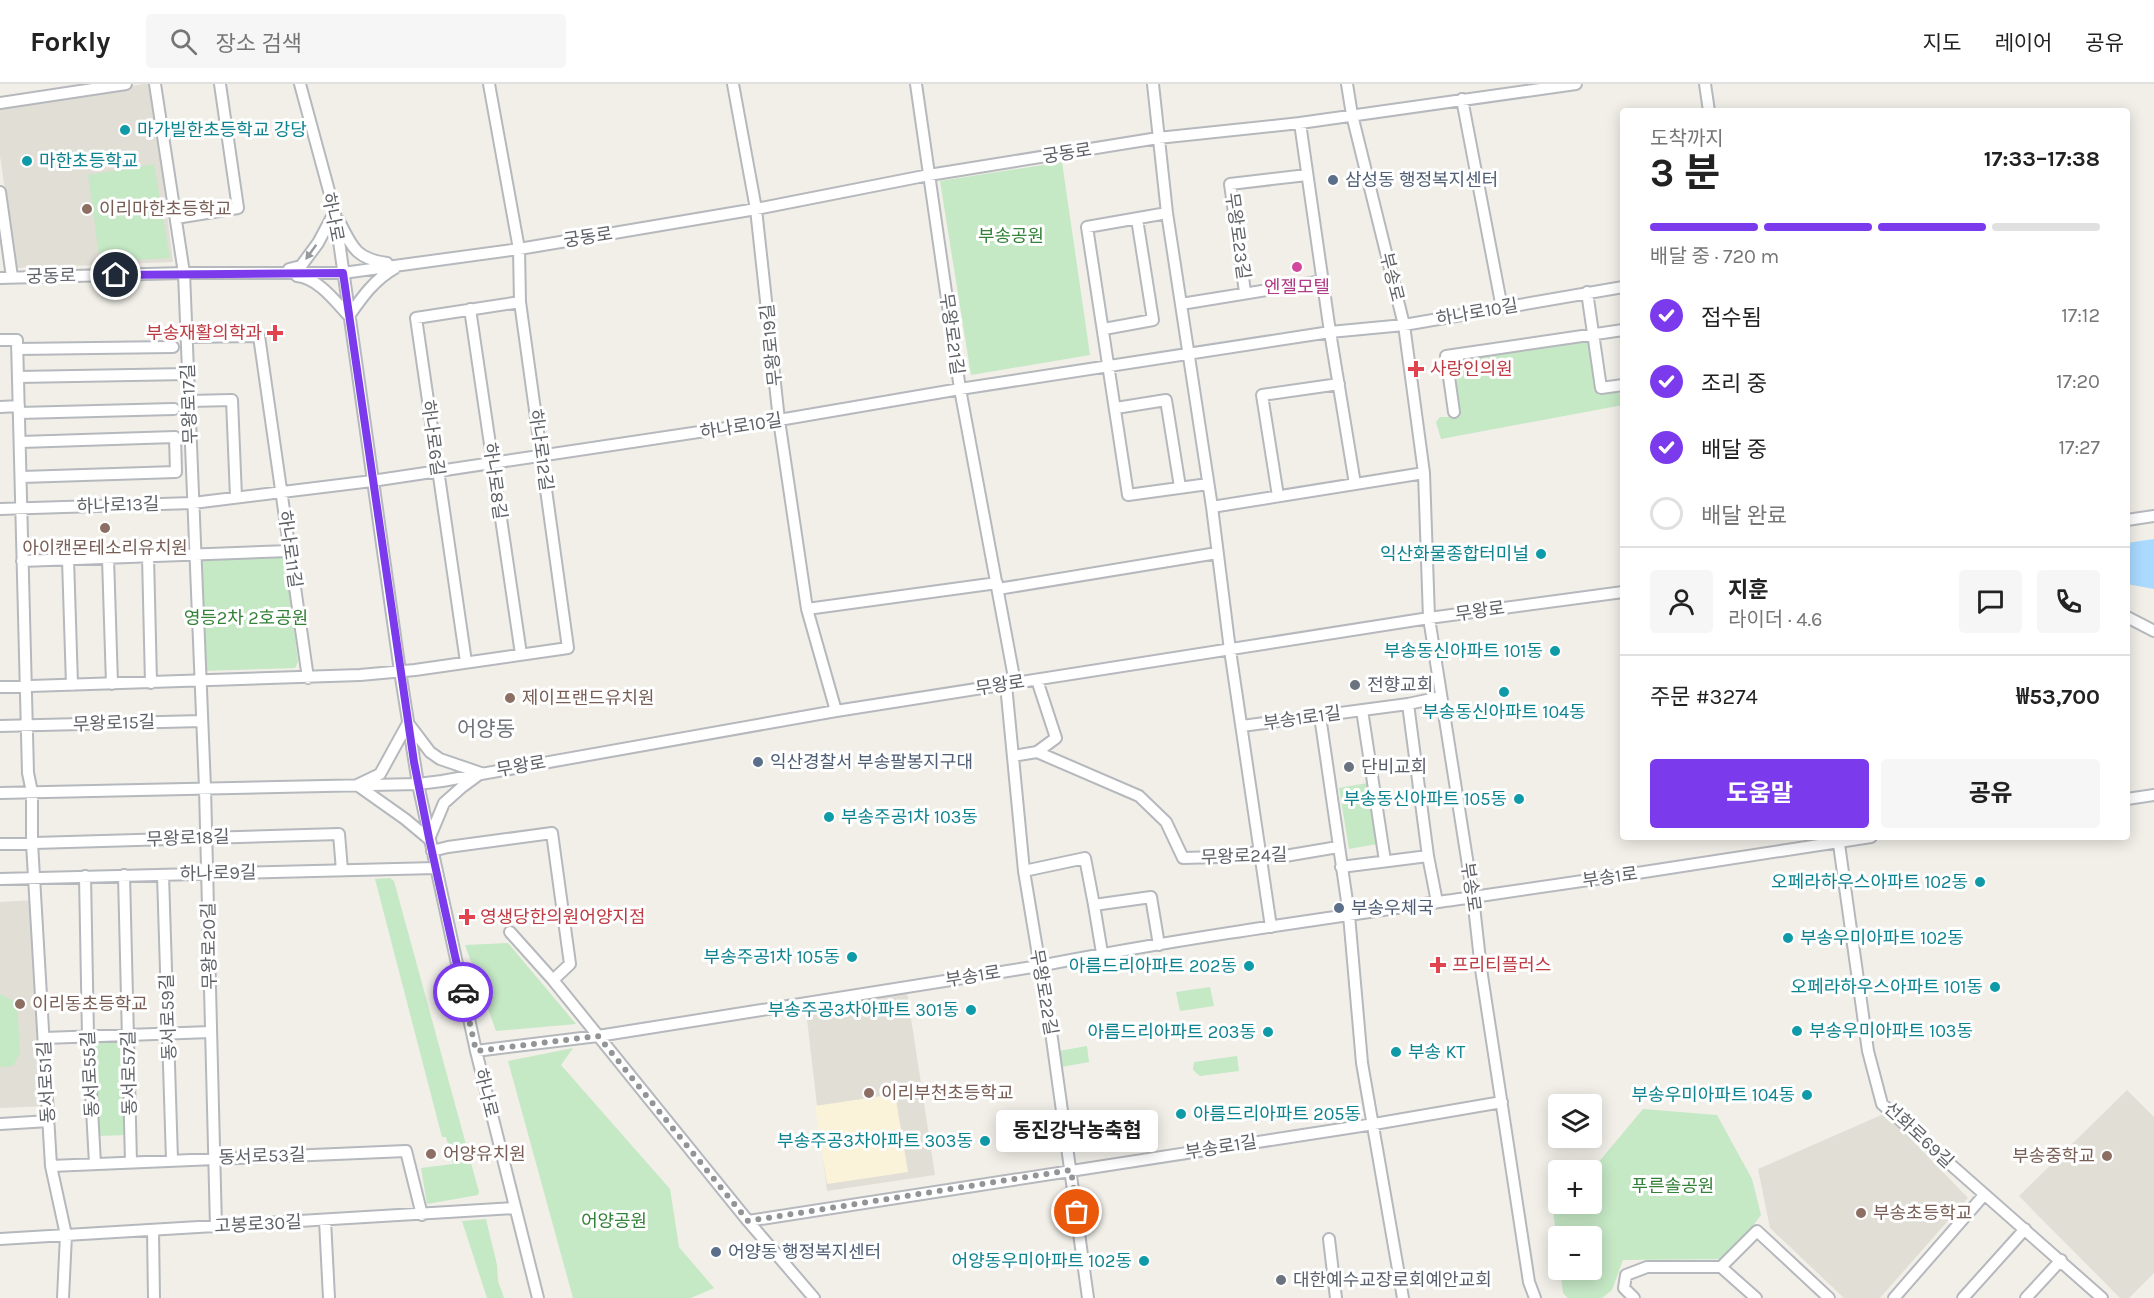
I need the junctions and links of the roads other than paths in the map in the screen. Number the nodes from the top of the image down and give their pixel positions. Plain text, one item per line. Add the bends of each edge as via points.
1 (126, 84) edge
2 (155, 84) edge
3 (220, 84) edge
4 (300, 84) edge
5 (489, 84) edge
6 (733, 84) edge
7 (915, 84) edge
8 (1153, 84) edge
9 (1347, 84) edge
10 (1576, 84) edge
11 (1705, 84) edge
12 (1462, 99) junction
13 (0, 103) edge
14 (1709, 108) edge
15 (1352, 115) junction
16 (1300, 123) junction
17 (1158, 138) junction
18 (929, 175) junction
19 (1307, 175) junction
20 (0, 192) edge
21 (756, 209) junction
22 (334, 213) junction
23 (1167, 213) junction
24 (176, 218) junction
25 (1137, 219) junction
26 (519, 249) junction
27 (401, 265) junction
28 (184, 273) junction
29 (273, 273) junction
30 (343, 273) junction
31 (12, 277) junction
32 (0, 278) edge
33 (1323, 281) junction
34 (1620, 287) edge
35 (1245, 292) junction
36 (1587, 292) junction
37 (520, 302) junction
38 (1181, 304) junction
39 (1502, 308) junction
40 (470, 309) junction
41 (349, 316) junction
42 (1404, 325) junction
43 (1104, 329) junction
44 (1620, 330) edge
45 (1330, 332) junction
46 (1593, 334) junction
47 (186, 337) junction
48 (0, 340) edge
49 (173, 347) dead end
50 (17, 349) junction
51 (1189, 354) junction
52 (1109, 366) junction
53 (188, 374) junction
54 (18, 377) junction
55 (1340, 384) junction
56 (1620, 385) edge
57 (960, 389) junction
58 (189, 401) junction
59 (0, 407) edge
60 (1116, 408) junction
61 (174, 409) dead end
62 (19, 410) junction
63 (1454, 412) dead end
64 (779, 420) junction
65 (21, 442) junction
66 (543, 456) junction
67 (492, 463) junction
68 (437, 471) junction
69 (1424, 473) junction
70 (22, 477) junction
71 (372, 481) junction
72 (1208, 484) junction
73 (1355, 484) junction
74 (1180, 487) junction
75 (282, 492) junction
76 (1278, 496) junction
77 (236, 497) junction
78 (193, 502) junction
79 (1212, 507) junction
80 (0, 509) edge
81 (21, 509) junction
82 (2154, 516) edge
83 (2130, 520) edge
84 (289, 550) junction
85 (1217, 553) junction
86 (195, 554) junction
87 (148, 556) junction
88 (108, 558) junction
89 (68, 559) junction
90 (22, 561) junction
91 (997, 586) junction
92 (1620, 592) edge
93 (807, 609) junction
94 (1429, 618) junction
95 (2130, 619) edge
96 (2154, 631) edge
97 (1230, 650) junction
98 (521, 654) junction
99 (466, 662) junction
100 (400, 671) junction
101 (308, 678) junction
102 (1037, 680) junction
103 (200, 681) junction
104 (152, 683) junction
105 (112, 684) junction
106 (1011, 684) junction
107 (72, 685) junction
108 (0, 687) edge
109 (26, 687) junction
110 (1441, 698) junction
111 (1408, 704) junction
112 (1362, 710) junction
113 (836, 711) junction
114 (1320, 716) junction
115 (202, 721) junction
116 (408, 723) junction
117 (0, 726) edge
118 (26, 726) junction
119 (1242, 726) junction
120 (1036, 752) junction
121 (1013, 756) junction
122 (481, 773) junction
123 (418, 784) junction
124 (357, 785) junction
125 (205, 788) junction
126 (0, 792) edge
127 (32, 792) junction
128 (2154, 795) edge
129 (2130, 799) edge
130 (206, 837) junction
131 (429, 838) junction
132 (1838, 840) edge
133 (32, 843) junction
134 (0, 844) edge
135 (1338, 847) junction
136 (432, 851) junction
137 (1260, 855) junction
138 (1428, 856) junction
139 (1385, 861) junction
140 (1341, 867) junction
141 (436, 868) junction
142 (342, 870) junction
143 (1024, 871) junction
144 (207, 873) junction
145 (163, 874) junction
146 (124, 875) junction
147 (85, 876) junction
148 (34, 878) junction
149 (0, 879) edge
150 (1473, 897) junction
151 (1437, 902) junction
152 (1094, 905) junction
153 (1348, 915) junction
154 (1271, 927) junction
155 (510, 932) dead end
156 (1160, 945) junction
157 (1102, 953) junction
158 (1039, 966) junction
159 (553, 980) junction
160 (211, 1032) junction
161 (169, 1034) junction
162 (129, 1035) junction
163 (88, 1036) junction
164 (598, 1036) junction
165 (44, 1038) junction
166 (476, 1051) junction
167 (1502, 1102) junction
168 (49, 1121) junction
169 (0, 1124) edge
170 (1374, 1124) junction
171 (214, 1158) junction
172 (172, 1160) junction
173 (131, 1162) junction
174 (95, 1164) junction
175 (51, 1166) junction
176 (1071, 1170) junction
177 (1984, 1195) junction
178 (515, 1208) junction
179 (422, 1215) junction
180 (325, 1220) junction
181 (748, 1221) junction
182 (216, 1227) junction
183 (2025, 1229) junction
184 (153, 1230) junction
185 (66, 1235) junction
186 (0, 1239) edge
187 (1329, 1239) dead end
188 (2061, 1260) junction
189 (1720, 1267) junction
190 (63, 1298) edge
191 (154, 1298) edge
192 (329, 1298) edge
193 (538, 1298) edge
194 (814, 1298) edge
195 (1088, 1298) edge
196 (1336, 1298) edge
197 (1403, 1298) edge
198 (1535, 1298) edge
199 (1634, 1298) edge
200 (1756, 1298) edge
201 (1829, 1298) edge
202 (1894, 1298) edge
203 (1963, 1298) edge
204 (2027, 1298) edge
205 (2102, 1298) edge

1 - 13 street
2 - 24 street, 무왕로17길
3 - 24 street via 238,208
4 - 22 street, 하나로
5 - 26 street, 하나로12길
6 - 21 street, 무왕로19길
7 - 18 street, 무왕로21길
8 - 17 street
9 - 15 street, 부송로
10 - 12 street, 궁동로
11 - 14 street
12 - 15 street, 궁동로
12 - 39 street
15 - 16 street, 궁동로
15 - 42 street, 부송로
16 - 17 street, 궁동로
16 - 19 street
17 - 18 street, 궁동로
17 - 23 street
18 - 21 street, 궁동로
18 - 57 street, 무왕로21길
19 - 33 street
19 - 35 street, 무왕로23길 via 1230,184
20 - 31 street, 궁동로
21 - 26 street, 궁동로
21 - 64 street, 무왕로19길
22 - 27 street via 352,248 370,261
22 -> 29 street via 301,266
22 - 30 street, 하나로
23 - 25 street
23 - 38 street
24 - 28 street, 무왕로17길
25 - 43 street via 1153,321
25 - 43 street via 1087,227
26 - 27 street, 궁동로
26 - 37 street, 하나로12길
27 - 30 street, 궁동로
27 - 41 street via 382,275
28 - 29 street, 궁동로
28 - 31 street, 궁동로
28 - 47 street, 무왕로17길
29 - 30 street, 궁동로
29 - 41 street via 303,276 324,289
30 - 41 street, 하나로
31 - 32 street, 궁동로
33 - 35 street, 무왕로23길
33 - 45 street
34 - 36 street, 하나로10길
35 - 38 street, 무왕로23길
36 - 39 street, 하나로10길
36 - 46 street
37 - 40 street, 하나로6길
37 - 66 street, 하나로12길
38 - 51 street
39 - 42 street, 하나로10길
40 - 67 street, 하나로8길
40 - 68 street, 하나로6길 via 416,318
41 - 71 street, 하나로
42 - 45 street, 하나로10길
42 - 69 street, 부송로
43 - 52 street
44 - 46 street
45 - 51 street, 하나로10길
45 - 55 street
46 - 56 street via 1601,388
46 - 63 street via 1446,356
47 - 53 street, 무왕로17길
47 - 75 street via 259,336
48 - 50 street via 17,340
49 - 50 street
50 - 54 street
51 - 52 street, 하나로10길
51 - 72 street
52 - 57 street, 하나로10길
52 - 60 street
53 - 54 street
53 - 58 street, 무왕로17길
54 - 62 street
55 - 73 street
55 - 76 street via 1262,395
57 - 64 street, 하나로10길
57 - 91 street, 무왕로21길
58 - 77 street via 232,400
58 - 78 street, 무왕로17길
59 - 62 street
60 - 74 street via 1166,400
60 - 74 street via 1128,495
61 - 62 street
62 - 65 street
64 - 66 street, 하나로10길
64 - 93 street, 무왕로19길
65 - 70 street
65 - 70 street via 175,437 176,472
66 - 67 street, 하나로10길
66 - 98 street, 하나로12길 via 568,648
67 - 68 street, 하나로10길
67 - 98 street, 하나로8길
68 - 71 street, 하나로10길
68 - 99 street, 하나로6길
69 - 73 street
69 - 94 street, 부송로
70 - 81 street
71 - 75 street, 하나로13길
71 - 100 street, 하나로
72 - 74 street
72 - 79 street
73 - 76 street
75 - 77 street, 하나로13길
75 - 84 street, 하나로11길
76 - 79 street
77 - 78 street, 하나로13길
78 - 81 street, 하나로13길
78 - 86 street, 무왕로17길
79 - 85 street
80 - 81 street, 하나로13길
81 - 90 street
82 - 83 street
84 - 86 street
84 - 101 street, 하나로11길
85 - 91 street
85 - 97 street
86 - 87 street
86 - 103 street, 무왕로17길
87 - 88 street
87 - 104 street
88 - 89 street
88 - 105 street
89 - 90 street
89 - 107 street
90 - 109 street
91 - 93 street
91 - 106 street, 무왕로21길
92 - 94 street, 무왕로
93 - 113 street, 무왕로19길
94 - 97 street, 무왕로
94 - 110 street, 부송로
95 - 96 street
97 - 102 street, 무왕로
97 - 119 street
98 - 99 street, 하나로12길
99 - 100 street, 하나로12길
100 - 101 street
100 - 116 street, 하나로
101 - 103 street
102 - 106 street, 무왕로
102 - 120 street, 무왕로 via 1056,738
103 - 104 street
103 - 115 street, 무왕로17길
104 - 105 street
105 - 107 street
106 - 113 street, 무왕로
106 - 121 street, 무왕로22길
107 - 109 street
108 - 109 street
109 - 118 street
110 - 111 street, 부송1로1길
110 - 150 street, 부송로
111 - 112 street, 부송1로1길
111 - 138 street
112 - 114 street, 부송1로1길
112 - 139 street, 부송1로1길
113 - 122 street, 무왕로
114 - 119 street, 부송1로1길
114 - 135 street
115 - 118 street, 무왕로15길
115 - 125 street, 무왕로17길
116 - 122 street via 440,759
116 - 123 street, 하나로
116 - 124 street via 380,774
117 - 118 street, 무왕로15길
118 - 127 street
119 - 137 street
120 - 121 street
120 - 137 street, 무왕로24길 via 1139,796 1166,822 1184,858
121 - 143 street, 무왕로22길
122 - 123 street, 무왕로
122 - 131 street via 444,803
123 - 124 street, 무왕로
123 - 131 street, 하나로
124 - 125 street, 무왕로
124 - 131 street
125 - 127 street, 무왕로
125 - 130 street, 무왕로20길
126 - 127 street, 무왕로
127 - 133 street, 동서로51길
128 - 129 street
130 - 133 street, 무왕로18길
130 - 142 street, 무왕로18길 via 339,834
130 - 144 street, 무왕로20길
131 - 136 street, 하나로
132 - 150 street, 부송1로
132 - 177 street, 선화로69길 via 1868,1051 1882,1104
133 - 134 street, 무왕로18길
133 - 148 street, 동서로51길
135 - 137 street, 무왕로24길 via 1279,857
135 - 140 street
136 - 141 street, 하나로
136 - 159 street via 552,833 570,964
137 - 154 street
138 - 139 street
138 - 151 street
139 - 140 street
140 - 153 street
141 - 142 street, 하나로9길
141 - 166 street, 하나로
142 - 144 street, 하나로9길
143 - 152 street via 1085,858
143 - 158 street, 무왕로22길
144 - 145 street, 하나로9길
144 - 160 street, 무왕로20길
145 - 146 street, 하나로9길
145 - 161 street, 동서로59길
146 - 147 street, 하나로9길
146 - 162 street, 동서로57길
147 - 148 street, 하나로9길
147 - 163 street, 동서로55길
148 - 149 street, 하나로9길
148 - 165 street, 동서로51길
150 - 151 street, 부송1로
150 - 167 street, 부송로
151 - 153 street, 부송1로
152 - 156 street via 1151,897
152 - 157 street
153 - 154 street, 부송1로
153 - 170 street via 1362,1063
154 - 156 street, 부송1로
155 - 159 street
156 - 157 street, 부송1로
157 - 158 street, 부송1로
158 - 164 street, 부송1로
158 - 176 street, 무왕로22길
159 - 164 street
160 - 161 street
160 - 171 street, 무왕로20길
161 - 162 street
161 - 172 street, 동서로59길
162 - 163 street
162 - 173 street, 동서로57길
163 - 165 street
163 - 174 street, 동서로55길
164 - 166 street, 부송1로
164 - 181 street
165 - 168 street, 동서로51길
166 - 178 street, 하나로
167 - 170 street, 부송로1길
167 - 198 street, 부송로 via 1529,1282
168 - 169 street
168 - 175 street, 동서로51길
170 - 176 street, 부송로1길
170 - 197 street
171 - 172 street, 동서로53길
171 - 179 street, 동서로53길 via 406,1151
171 - 182 street, 무왕로20길
172 - 173 street, 동서로53길
173 - 174 street, 동서로53길
174 - 175 street, 동서로53길
175 - 185 street, 동서로51길
176 - 181 street, 부송로1길
176 - 195 street, 무왕로22길
177 - 183 street, 선화로69길
177 - 202 street
178 - 179 street, 고봉로30길
178 - 193 street, 하나로
179 - 180 street, 고봉로30길
180 - 182 street, 고봉로30길
180 - 192 street
181 - 194 street
182 - 184 street, 고봉로30길
183 - 188 street, 선화로69길
183 - 203 street
184 - 185 street, 고봉로30길
184 - 191 street
185 - 186 street, 고봉로30길
185 - 190 street, 동서로51길
187 - 196 street
188 - 204 street
188 - 205 street, 선화로69길
189 - 199 street via 1647,1268 1626,1275 1624,1288
189 - 200 street
189 - 201 street via 1757,1231

